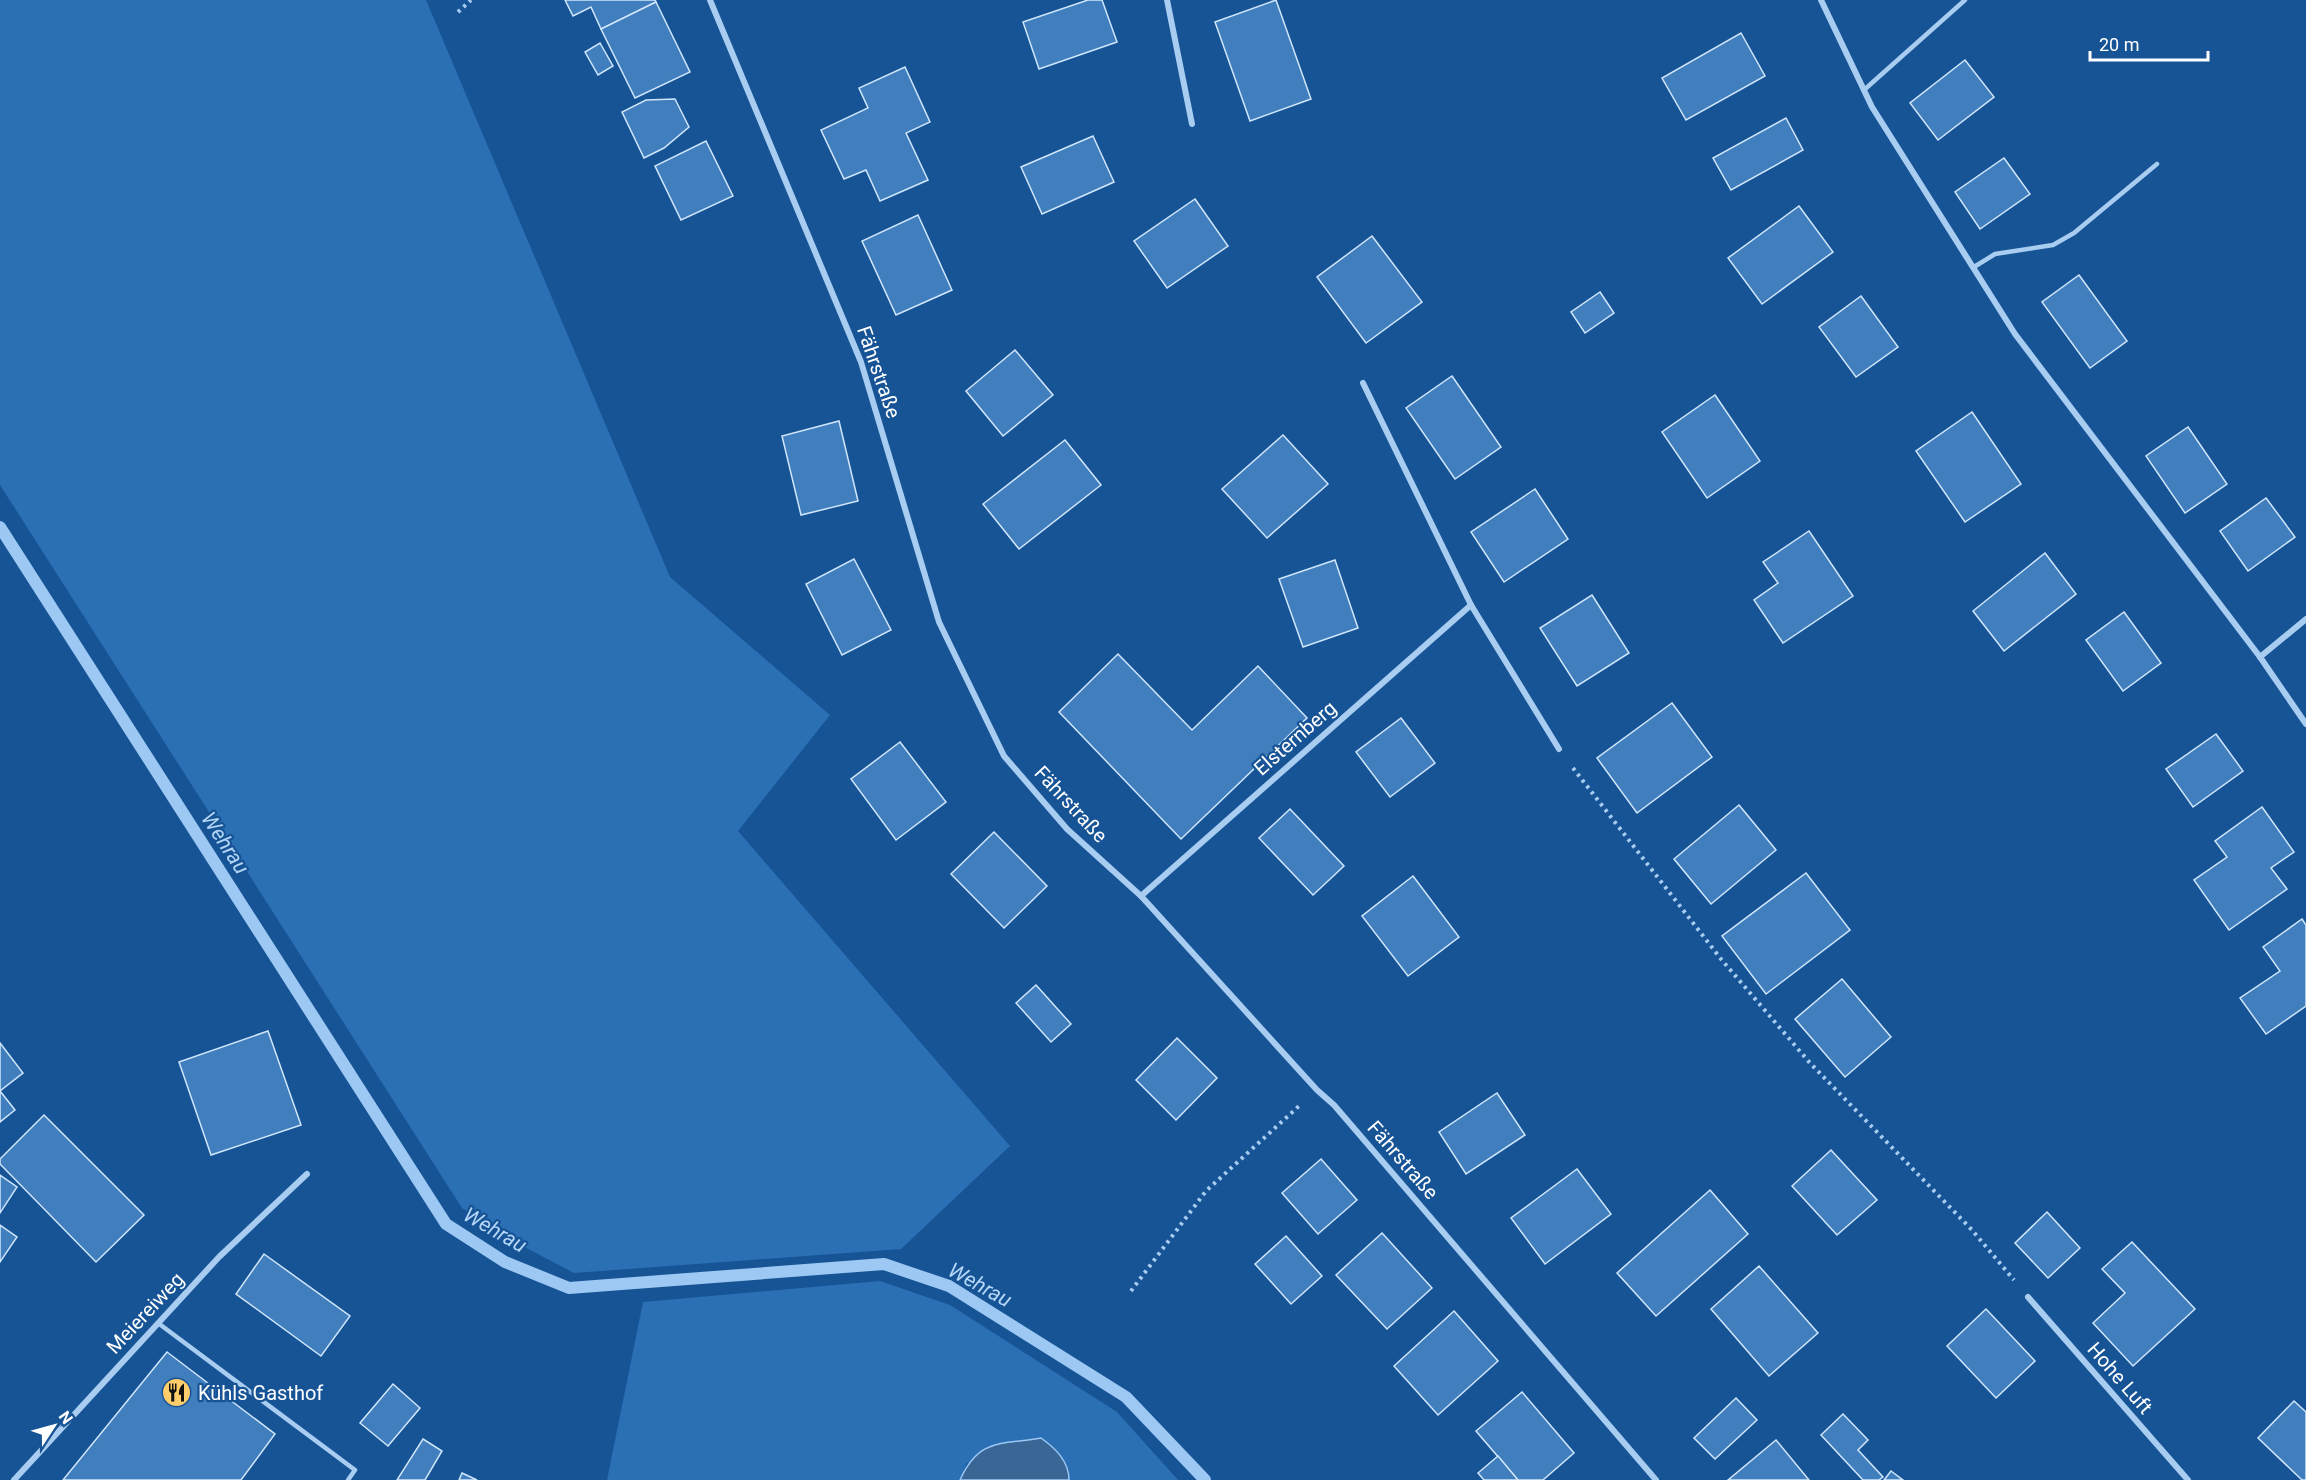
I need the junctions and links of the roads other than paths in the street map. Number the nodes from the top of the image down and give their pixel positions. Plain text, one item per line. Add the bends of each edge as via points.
1 (710, 0) edge
2 (1167, 0) edge
3 (1821, 0) edge
4 (1965, 0) edge
5 (1864, 90) junction
6 (1192, 124) dead end
7 (2157, 164) dead end
8 (1974, 267) junction
9 (1364, 383) dead end
10 (1471, 605) junction
11 (2306, 619) edge
12 (2260, 657) junction
13 (2306, 724) edge
14 (1559, 749) road end
15 (1141, 896) junction
16 (308, 1174) dead end
17 (2028, 1297) road end
18 (158, 1323) junction
19 (14, 1480) edge
20 (348, 1480) edge
21 (1656, 1480) edge
22 (2188, 1480) edge

1 - 15 street, Fährstraße via 861,362 939,622 1004,756 1067,829
2 - 6 street
3 - 5 street
4 - 5 lane
5 - 8 street
7 - 8 lane via 2053,245 1995,254
8 - 12 street via 2015,334
9 - 10 street
10 - 14 street
10 - 15 street, Elsternberg
11 - 12 street
12 - 13 street
15 - 21 street, Fährstraße via 1334,1105
16 - 18 street, Meiereiweg via 219,1257
17 - 22 street, Hohe Luft
18 - 19 street, Meiereiweg
18 - 20 lane via 355,1470

